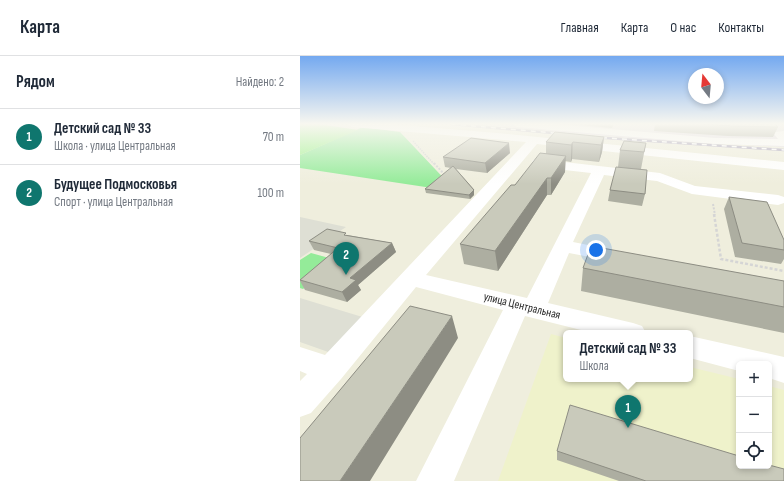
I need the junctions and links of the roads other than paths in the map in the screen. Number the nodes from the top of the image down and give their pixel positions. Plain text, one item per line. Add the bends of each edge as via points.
1 (531, 144) edge
2 (571, 144) edge
3 (515, 161) junction
4 (784, 166) edge
5 (599, 170) junction
6 (782, 202) edge
7 (562, 246) junction
8 (638, 260) edge
9 (412, 279) junction
10 (526, 307) junction
11 (621, 330) edge
12 (693, 348) edge
13 (300, 359) edge
14 (748, 361) edge
15 (772, 367) edge
16 (331, 370) junction
17 (784, 370) edge
18 (300, 402) edge
19 (435, 481) edge

1 - 3 street
2 - 4 street
3 - 5 street
3 - 9 street
5 - 6 street via 660,177 692,190
5 - 7 street
7 - 8 street
7 - 10 street
9 - 10 street, улица Центральная
9 - 16 street
10 - 11 street, улица Центральная
10 - 19 street
12 - 14 street
13 - 16 street
15 - 17 street
16 - 18 street

